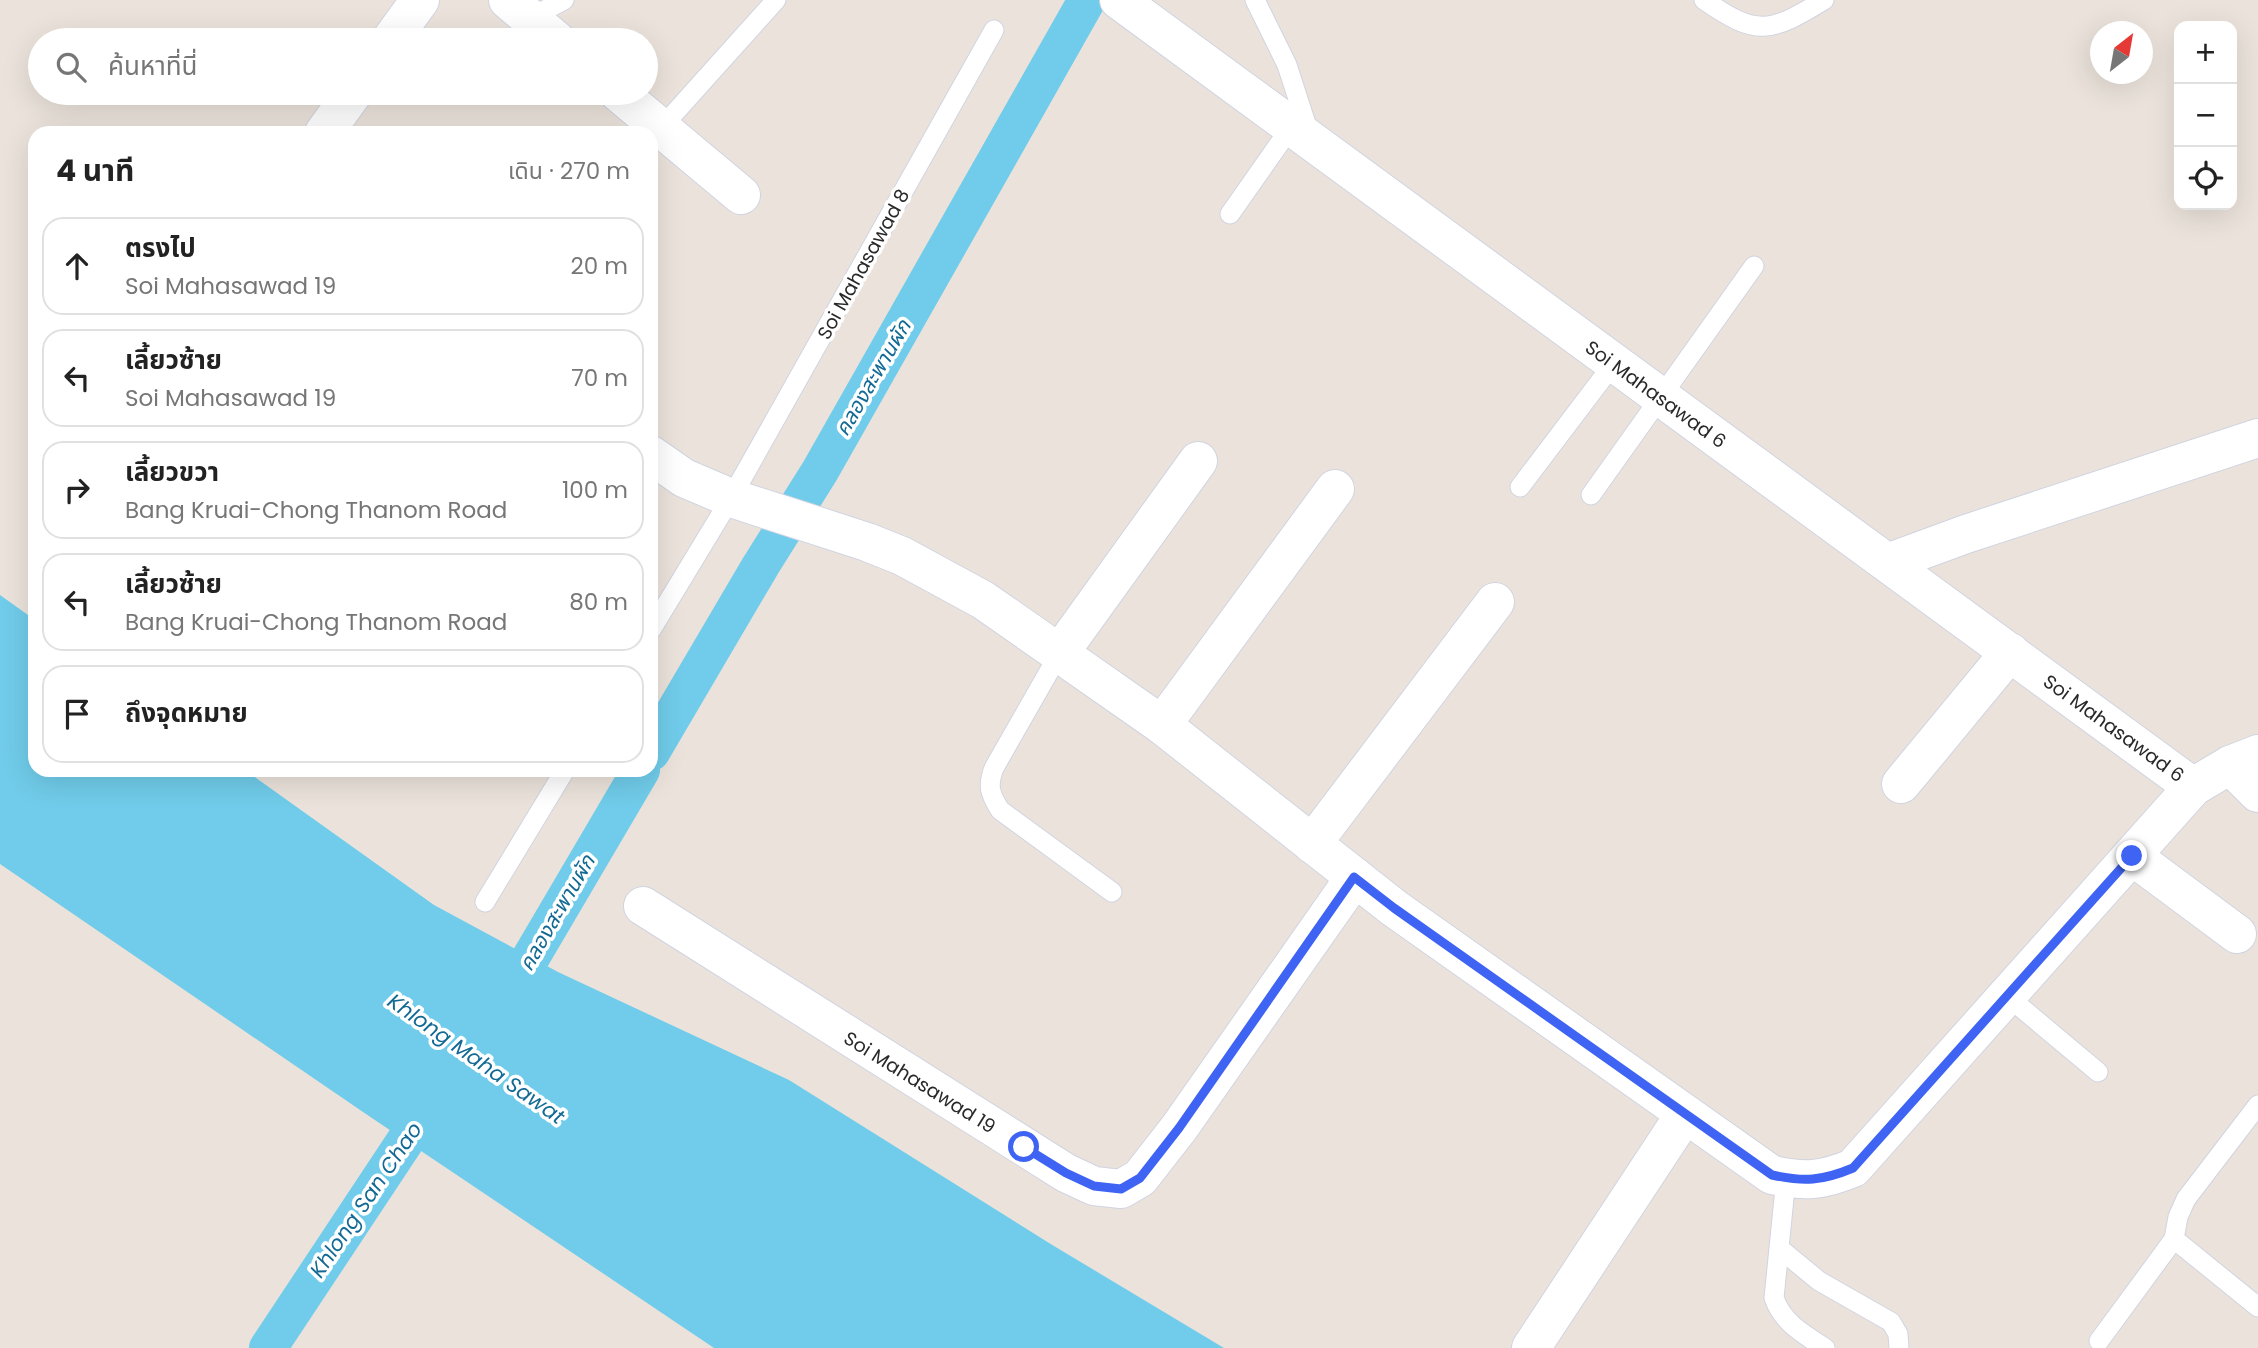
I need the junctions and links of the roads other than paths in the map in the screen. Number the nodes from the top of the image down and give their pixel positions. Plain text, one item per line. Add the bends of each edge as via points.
1 (420, 0) edge
2 (564, 0) edge
3 (776, 0) edge
4 (1119, 0) edge
5 (1255, 0) edge
6 (1704, 0) edge
7 (1824, 0) edge
8 (531, 19) edge
9 (400, 28) edge
10 (994, 30) dead end
11 (344, 105) edge
12 (633, 105) edge
13 (329, 126) edge
14 (661, 128) junction
15 (1301, 134) junction
16 (741, 195) dead end
17 (1230, 214) dead end
18 (1754, 266) dead end
19 (1614, 363) junction
20 (1660, 398) junction
21 (2258, 438) edge
22 (658, 460) edge
23 (1198, 461) dead end
24 (1520, 487) dead end
25 (1335, 489) dead end
26 (1591, 495) dead end
27 (731, 498) junction
28 (1887, 563) junction
29 (1495, 602) dead end
30 (658, 618) edge
31 (2010, 652) junction
32 (1059, 653) junction
33 (1161, 725) junction
34 (2244, 759) edge
35 (561, 777) edge
36 (1901, 784) dead end
37 (2193, 787) junction
38 (2258, 793) edge
39 (1312, 844) junction
40 (2132, 856) junction
41 (1354, 877) junction
42 (1112, 892) dead end
43 (485, 902) dead end
44 (643, 906) dead end
45 (2237, 934) dead end
46 (2006, 996) junction
47 (2098, 1072) dead end
48 (2258, 1105) edge
49 (1685, 1114) junction
50 (1786, 1178) junction
51 (2174, 1239) junction
52 (1779, 1248) junction
53 (2258, 1307) edge
54 (2099, 1341) dead end
55 (1531, 1348) edge
56 (1825, 1348) edge
57 (1899, 1348) edge

1 - 9 street
2 - 8 lane
3 - 14 lane
4 - 15 street, Soi Mahasawad 6
5 - 15 lane via 1287,65
6 - 7 lane via 1733,20 1762,27 1781,24
10 - 27 lane, Soi Mahasawad 8
11 - 13 street
12 - 14 street
14 - 16 street
15 - 17 lane
15 - 19 street, Soi Mahasawad 6
18 - 20 lane
19 - 20 street, Soi Mahasawad 6
19 - 24 lane
20 - 26 lane
20 - 28 street, Soi Mahasawad 6
21 - 28 street
22 - 27 street via 684,478
23 - 32 street
25 - 33 street
27 - 30 lane, Soi Mahasawad 8
27 - 32 street via 867,542 927,568
28 - 31 street, Soi Mahasawad 6
29 - 39 street
31 - 36 street
31 - 37 street, Soi Mahasawad 6
32 - 33 street
32 - 42 lane via 993,768 990,795 1000,810
33 - 39 street
34 - 37 street
34 - 38 street
35 - 43 lane
37 - 40 street
39 - 41 street
40 - 45 street
40 - 46 street
41 - 44 street, Soi Mahasawad 19 via 1179,1128 1140,1178 1121,1189 1094,1186 1066,1173
41 - 49 street
46 - 47 lane
46 - 50 street via 1853,1168 1829,1178
48 - 51 lane via 2186,1199
49 - 50 street via 1772,1175
49 - 55 street
50 - 52 lane
51 - 53 lane
51 - 54 lane
52 - 56 lane via 1774,1298 1779,1313
52 - 57 lane via 1819,1281 1891,1322

